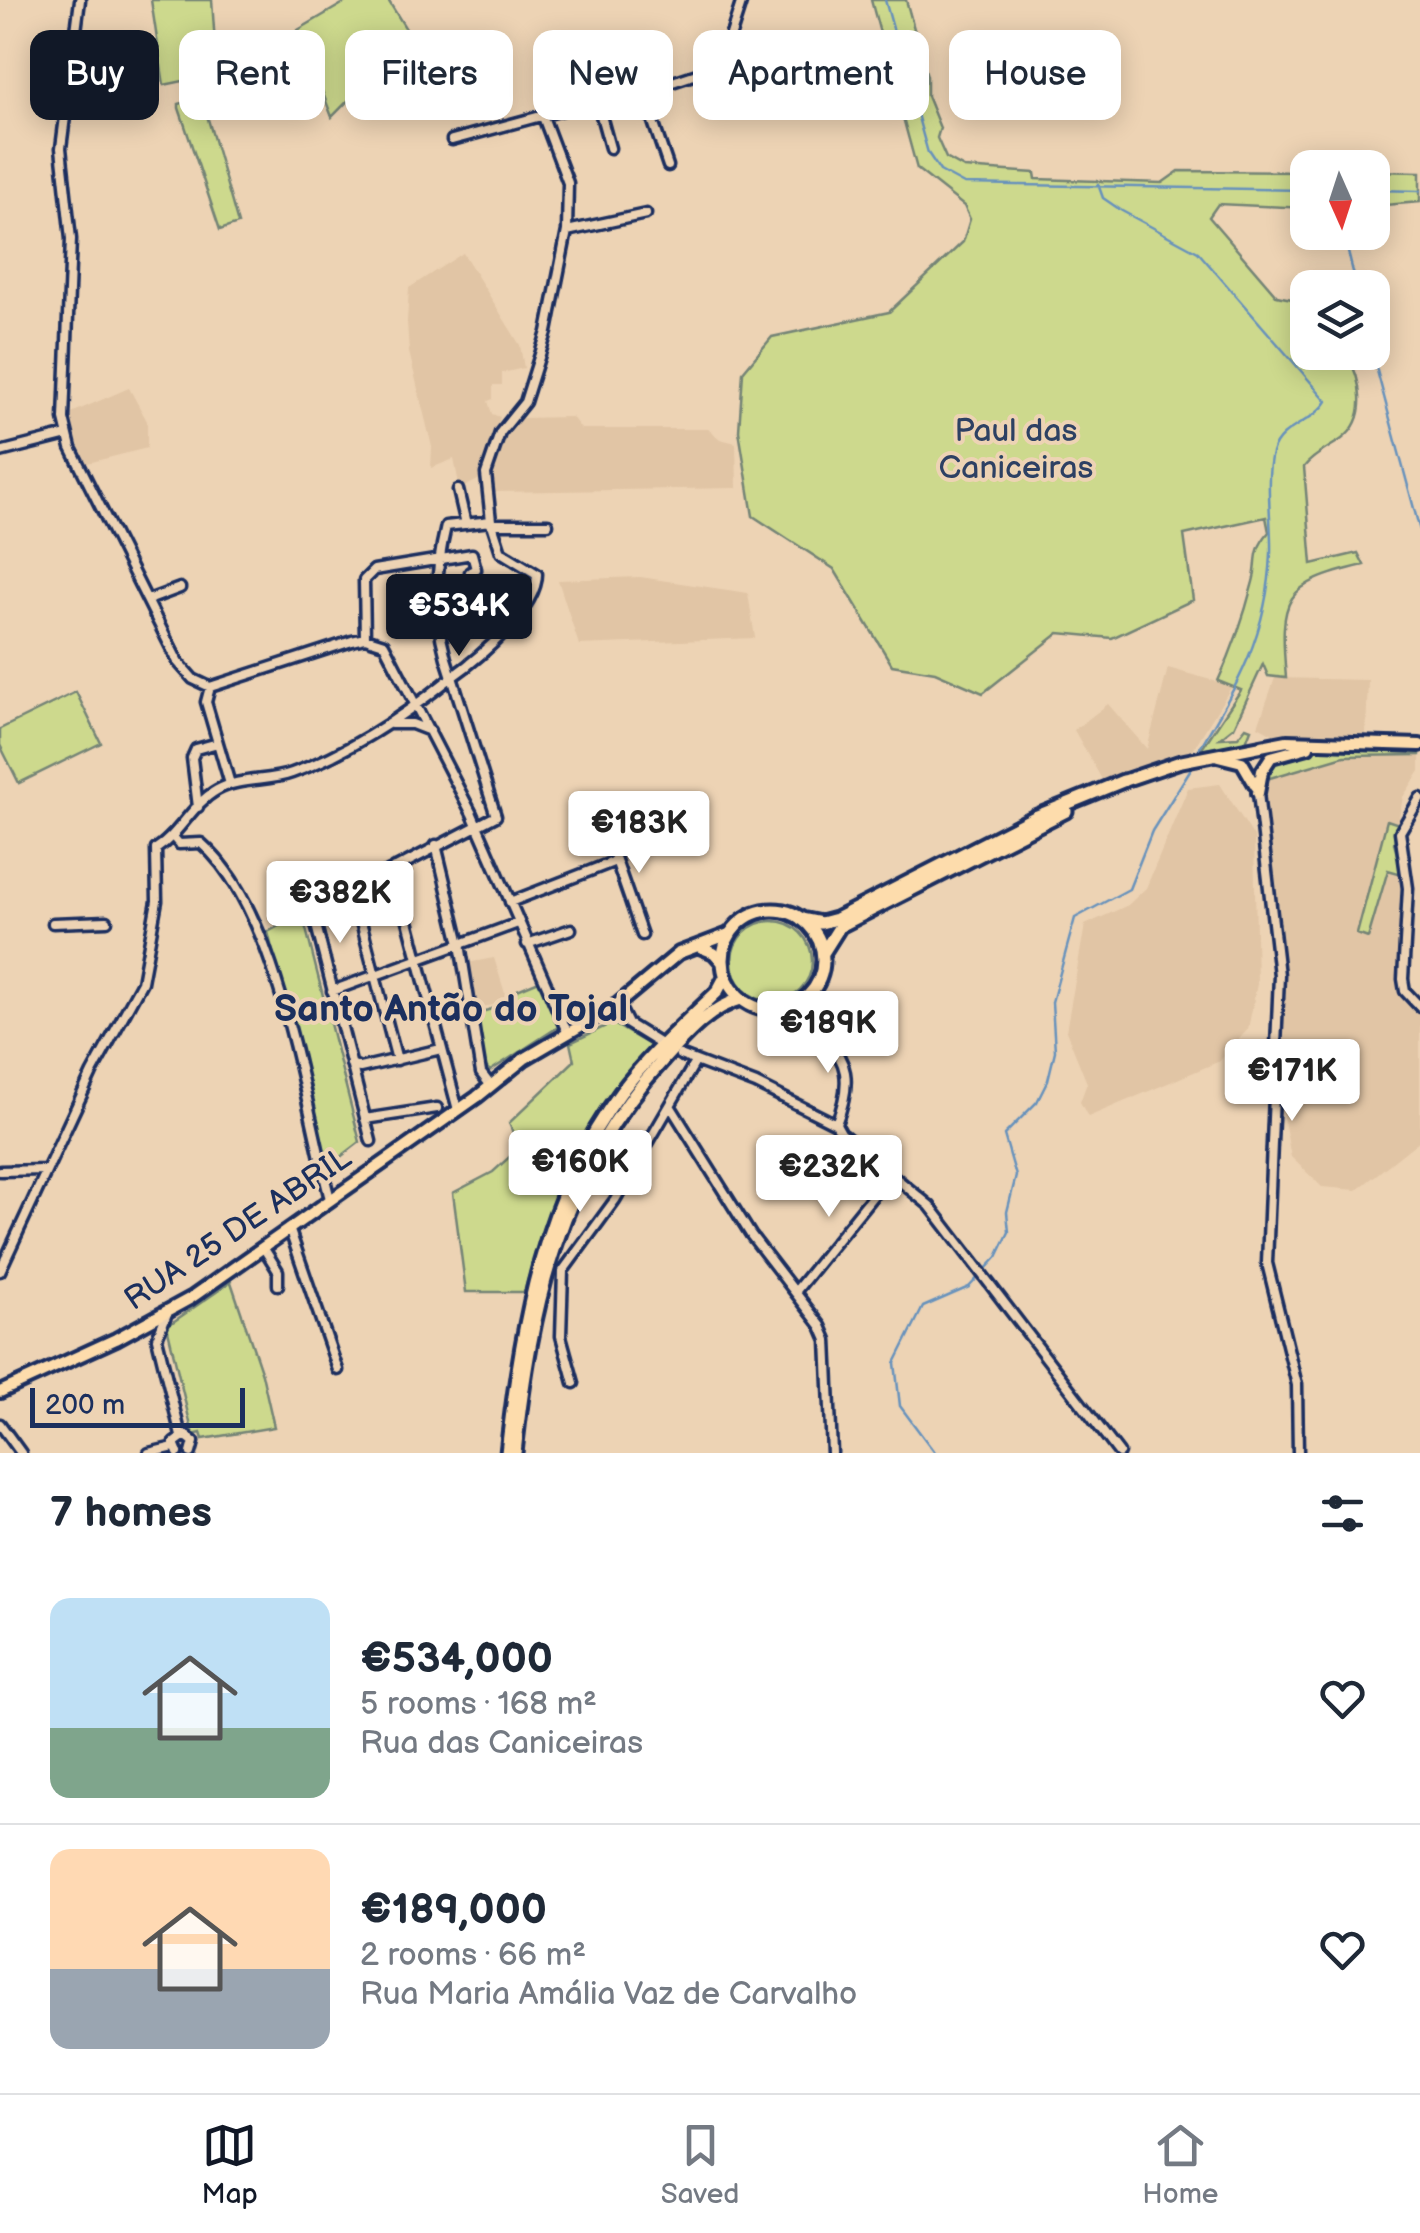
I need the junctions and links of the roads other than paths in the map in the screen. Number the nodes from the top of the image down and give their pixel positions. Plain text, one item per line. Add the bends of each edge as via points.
1 (80, 0) edge
2 (742, 0) edge
3 (673, 83) edge
4 (533, 117) edge
5 (544, 120) edge
6 (602, 120) edge
7 (652, 120) edge
8 (452, 140) dead end
9 (610, 148) dead end
10 (668, 166) dead end
11 (646, 214) dead end
12 (567, 231) junction
13 (67, 435) junction
14 (0, 452) edge
15 (458, 490) dead end
16 (491, 522) junction
17 (466, 524) junction
18 (548, 524) dead end
19 (438, 559) junction
20 (470, 572) dead end
21 (180, 588) dead end
22 (148, 600) junction
23 (365, 638) junction
24 (452, 677) junction
25 (210, 686) junction
26 (421, 709) junction
27 (391, 724) junction
28 (412, 724) junction
29 (434, 734) junction
30 (1321, 742) junction
31 (218, 743) junction
32 (1248, 746) junction
33 (1420, 746) edge
34 (1212, 755) junction
35 (1262, 771) junction
36 (1123, 781) junction
37 (230, 784) junction
38 (1258, 794) junction
39 (1420, 798) edge
40 (198, 807) junction
41 (606, 812) dead end
42 (477, 824) junction
43 (174, 838) junction
44 (436, 845) junction
45 (613, 862) junction
46 (394, 868) junction
47 (353, 891) junction
48 (510, 902) junction
49 (801, 919) junction
50 (107, 921) dead end
51 (52, 922) dead end
52 (518, 923) junction
53 (571, 929) dead end
54 (729, 934) junction
55 (642, 936) dead end
56 (460, 944) junction
57 (527, 944) junction
58 (691, 946) junction
59 (822, 953) junction
60 (418, 960) junction
61 (722, 962) junction
62 (375, 975) junction
63 (725, 977) junction
64 (332, 991) junction
65 (812, 991) junction
66 (740, 1000) junction
67 (618, 1004) junction
68 (1420, 1008) edge
69 (788, 1009) junction
70 (817, 1024) junction
71 (568, 1034) junction
72 (662, 1046) junction
73 (441, 1048) junction
74 (680, 1055) dead end
75 (397, 1060) junction
76 (351, 1064) junction
77 (694, 1064) junction
78 (491, 1086) junction
79 (670, 1107) junction
80 (437, 1108) dead end
81 (458, 1110) junction
82 (365, 1119) junction
83 (836, 1124) junction
84 (371, 1141) dead end
85 (44, 1170) junction
86 (0, 1171) edge
87 (892, 1172) junction
88 (330, 1198) junction
89 (290, 1228) junction
90 (263, 1247) junction
91 (270, 1259) junction
92 (260, 1264) dead end
93 (0, 1271) edge
94 (278, 1284) dead end
95 (795, 1292) junction
96 (154, 1331) junction
97 (338, 1370) dead end
98 (574, 1383) dead end
99 (0, 1392) edge
100 (0, 1424) edge
101 (181, 1436) junction
102 (176, 1450) edge
103 (21, 1453) edge
104 (149, 1453) edge
105 (191, 1453) edge
106 (507, 1453) edge
107 (515, 1453) edge
108 (832, 1453) edge
109 (1119, 1453) edge
110 (1298, 1453) edge

1 - 13 street via 60,148 71,239
2 - 3 street via 722,66
4 - 8 street
5 - 12 street via 568,183
6 - 9 street
7 - 10 street
11 - 12 street
12 - 16 street via 525,402 500,433 486,474
13 - 14 street
13 - 22 street
15 - 17 street
16 - 17 street
16 - 18 street
16 - 24 street via 506,557 537,574 537,584 478,658
17 - 19 street via 446,526
19 - 20 street via 472,554 476,569
19 - 23 street via 374,570 364,580
19 - 24 street via 434,599
21 - 22 street
22 - 25 street via 184,671
23 - 25 street
23 - 26 street via 391,652
24 - 26 street
24 - 42 street via 496,816
25 - 31 street via 206,702
26 - 27 street
26 - 28 street
26 - 29 street
27 - 28 street
27 - 37 street via 292,774
28 - 29 street
29 - 42 street
30 - 32 main road
30 - 33 main road
30 - 35 main road via 1283,750
31 - 37 street
31 - 40 street via 192,758
32 - 34 main road
32 - 35 main road
34 - 36 main road
34 - 38 main road via 1242,762
35 - 38 main road
36 - 49 highway via 1036,816 836,919
36 - 59 highway via 840,926
37 - 40 street
38 - 110 street via 1279,974 1268,1263 1297,1385
39 - 68 street via 1406,816 1400,846 1408,888 1403,979
40 - 43 street
41 - 45 street via 600,814
42 - 44 street
42 - 48 street
43 - 85 street via 156,849 156,901 142,982
43 - 88 street via 200,843 219,859 256,918
44 - 46 street
44 - 56 street
45 - 48 street
45 - 55 street
46 - 47 street
46 - 60 street
47 - 62 street
47 - 64 street via 315,913
48 - 52 street
49 - 54 highway via 787,912 756,913
49 - 59 highway
50 - 51 street
52 - 56 street
52 - 57 street
53 - 57 street
54 - 58 main road
54 - 61 highway
56 - 60 street
56 - 78 street via 481,1073
57 - 71 street
58 - 61 main road via 704,947
58 - 67 main road, RUA 25 DE ABRIL
59 - 65 highway
60 - 62 street
60 - 73 street
61 - 63 highway
62 - 64 street
62 - 75 street
63 - 66 highway
63 - 72 highway
64 - 76 street
65 - 69 highway
65 - 70 street
66 - 69 highway
66 - 107 highway via 725,1004 682,1040 627,1100 586,1168 554,1241 526,1354
67 - 71 main road, RUA 25 DE ABRIL
67 - 72 street via 628,1024
69 - 70 street
70 - 83 street via 840,1055 849,1083
71 - 78 main road, RUA 25 DE ABRIL
72 - 106 highway via 621,1093 579,1162 546,1237 518,1352
73 - 75 street
73 - 81 street
74 - 77 street
75 - 76 street
76 - 82 street
77 - 79 street
77 - 83 street via 756,1084
78 - 81 main road, RUA 25 DE ABRIL
79 - 95 street via 714,1182
79 - 98 street via 563,1271 561,1336
80 - 82 street
81 - 88 main road, RUA 25 DE ABRIL
82 - 84 street
83 - 87 street
85 - 86 street
85 - 93 street
87 - 95 street
87 - 109 street via 973,1258
88 - 89 main road, RUA 25 DE ABRIL
89 - 90 main road, RUA 25 DE ABRIL
89 - 97 street
90 - 91 street
90 - 96 main road, RUA 25 DE ABRIL via 168,1311
91 - 92 street
91 - 94 street
95 - 108 street via 827,1340
96 - 99 main road, RUA 25 DE ABRIL via 133,1330
96 - 101 street
100 - 103 street
101 - 102 street
101 - 105 street via 194,1442
102 - 104 street

